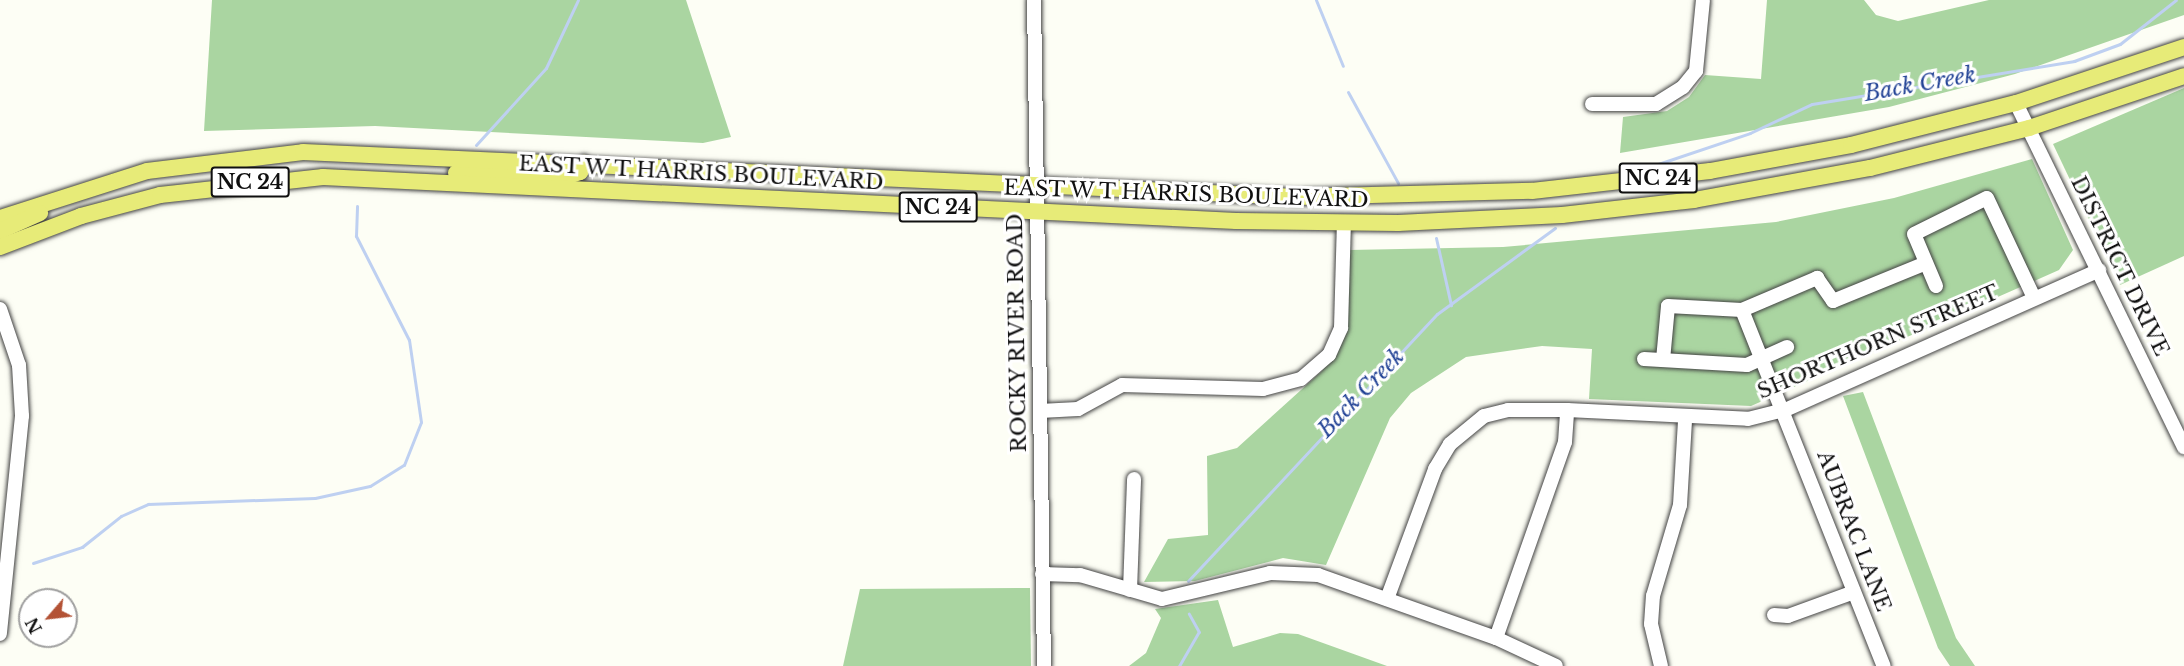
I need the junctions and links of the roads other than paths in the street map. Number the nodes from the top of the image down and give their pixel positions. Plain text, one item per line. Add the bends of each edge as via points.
1 (1034, 0) edge
2 (1703, 0) edge
3 (2184, 47) edge
4 (2184, 76) edge
5 (2016, 103) junction
6 (1592, 104) dead end
7 (2029, 128) junction
8 (584, 163) junction
9 (147, 171) junction
10 (369, 179) junction
11 (1036, 185) junction
12 (1037, 212) junction
13 (0, 218) edge
14 (1344, 223) junction
15 (0, 231) edge
16 (0, 247) edge
17 (1926, 263) junction
18 (2099, 270) junction
19 (1936, 285) dead end
20 (2034, 298) junction
21 (0, 309) edge
22 (1742, 310) junction
23 (1787, 347) dead end
24 (1762, 358) junction
25 (1644, 359) dead end
26 (1663, 360) junction
27 (1567, 410) junction
28 (1785, 410) junction
29 (1040, 411) junction
30 (1685, 420) junction
31 (2184, 447) edge
32 (1134, 479) dead end
33 (1042, 574) junction
34 (1130, 590) junction
35 (1854, 592) junction
36 (1386, 599) junction
37 (1774, 615) dead end
38 (0, 634) edge
39 (1496, 638) junction
40 (1044, 666) edge
41 (1556, 666) edge
42 (1662, 666) edge
43 (1884, 666) edge

1 - 11 street, ROCKY RIVER ROAD
2 - 6 street via 1696,71 1683,87 1656,104
3 - 5 main road, EAST W T HARRIS BOULEVARD / NC 24
4 - 7 main road, EAST W T HARRIS BOULEVARD / NC 24
5 - 7 street, DISTRICT DRIVE
5 - 11 main road, EAST W T HARRIS BOULEVARD / NC 24 via 1788,158 1543,190 1364,198
7 - 14 main road, EAST W T HARRIS BOULEVARD / NC 24 via 1870,168 1694,200 1507,219
7 - 18 street, DISTRICT DRIVE
8 - 9 main road, EAST W T HARRIS BOULEVARD / NC 24 via 303,152
8 - 10 main road via 580,172 568,176 394,173
8 - 11 main road, EAST W T HARRIS BOULEVARD / NC 24
9 - 13 main road, EAST W T HARRIS BOULEVARD / NC 24
9 - 15 main road
10 - 12 main road, EAST W T HARRIS BOULEVARD / NC 24
10 - 16 main road, EAST W T HARRIS BOULEVARD / NC 24 via 274,180 186,190 104,208
11 - 12 street, ROCKY RIVER ROAD
12 - 14 main road, EAST W T HARRIS BOULEVARD / NC 24
12 - 29 street, ROCKY RIVER ROAD
14 - 29 street via 1341,328 1329,355 1301,379 1263,389 1122,385 1078,410
17 - 19 street
17 - 20 street via 1914,234 1987,198
17 - 22 street via 1833,302 1817,278
18 - 20 street, SHORTHORN STREET
18 - 31 street, DISTRICT DRIVE
20 - 28 street, SHORTHORN STREET
21 - 38 street via 19,364 22,416
22 - 24 street, AUBRAC LANE
22 - 26 street via 1668,306
23 - 24 street
24 - 26 street via 1747,365
24 - 28 street, AUBRAC LANE
25 - 26 street
27 - 30 street, SHORTHORN STREET
27 - 36 street, SHORTHORN STREET via 1484,416 1450,444
27 - 39 street via 1565,442
28 - 30 street, SHORTHORN STREET via 1748,419
28 - 35 street, AUBRAC LANE
29 - 33 street, ROCKY RIVER ROAD
30 - 42 street via 1680,505 1653,596 1651,624
32 - 34 street
33 - 34 street via 1080,575
33 - 40 street, ROCKY RIVER ROAD
34 - 36 street via 1184,598 1294,571
35 - 37 street via 1788,616
35 - 43 street, AUBRAC LANE
36 - 39 street
39 - 41 street

